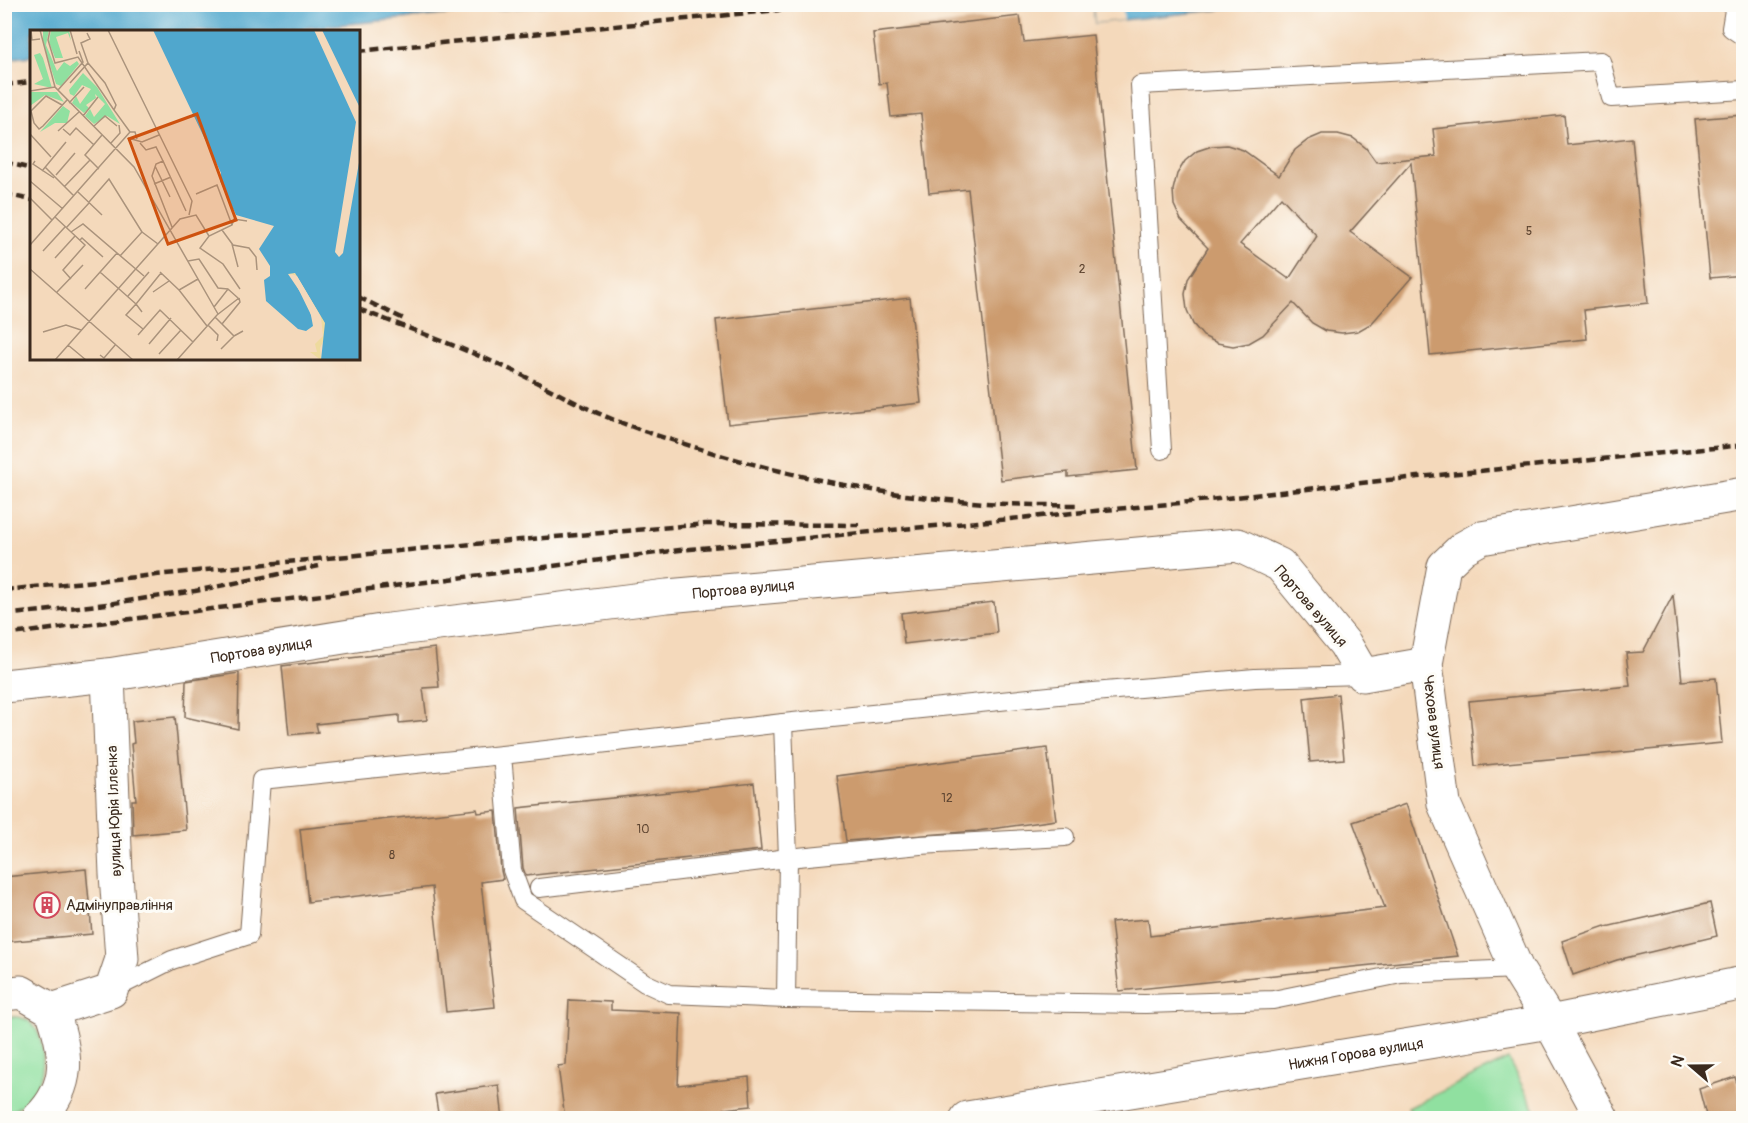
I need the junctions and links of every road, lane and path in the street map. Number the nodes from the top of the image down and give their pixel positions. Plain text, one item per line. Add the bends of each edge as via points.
1 (1735, 4) edge
2 (1743, 37) edge
3 (1743, 90) edge
4 (1162, 450) dead end
5 (1743, 494) edge
6 (1426, 664) junction
7 (108, 675) junction
8 (1363, 675) junction
9 (4, 686) edge
10 (783, 723) junction
11 (502, 755) junction
12 (1065, 837) dead end
13 (788, 858) junction
14 (539, 888) dead end
15 (1516, 969) junction
16 (1743, 983) edge
17 (111, 991) junction
18 (4, 994) edge
19 (786, 999) junction
20 (52, 1010) junction
21 (1550, 1022) junction
22 (39, 1119) edge
23 (967, 1119) edge
24 (1602, 1119) edge

1 - 2 lane via 1731,28
3 - 4 lane via 1611,98 1601,61 1140,86
5 - 6 street, Чехова вулиця via 1481,538 1444,566
6 - 8 street
6 - 15 street, Чехова вулиця via 1444,804
7 - 8 street, Портова вулиця via 381,631 667,596 1238,545 1280,565 1346,644
7 - 9 street, Портова вулиця
7 - 17 street, вулиця Юрія Іллєнка via 122,959
8 - 10 lane via 1256,678
10 - 11 lane
10 - 13 lane
11 - 17 lane via 261,780 249,935 172,960
11 - 19 lane via 512,870 523,900 645,983 669,994
12 - 13 lane
13 - 14 lane
13 - 19 lane
15 - 19 lane via 1401,974 1273,1000 1145,1004
15 - 21 street, Чехова вулиця
16 - 21 street, Нижня Горова вулиця
17 - 20 street
18 - 20 street via 21,992
20 - 22 street via 63,1047 62,1083 51,1106
21 - 23 street, Нижня Горова вулиця
21 - 24 street, Чехова вулиця

